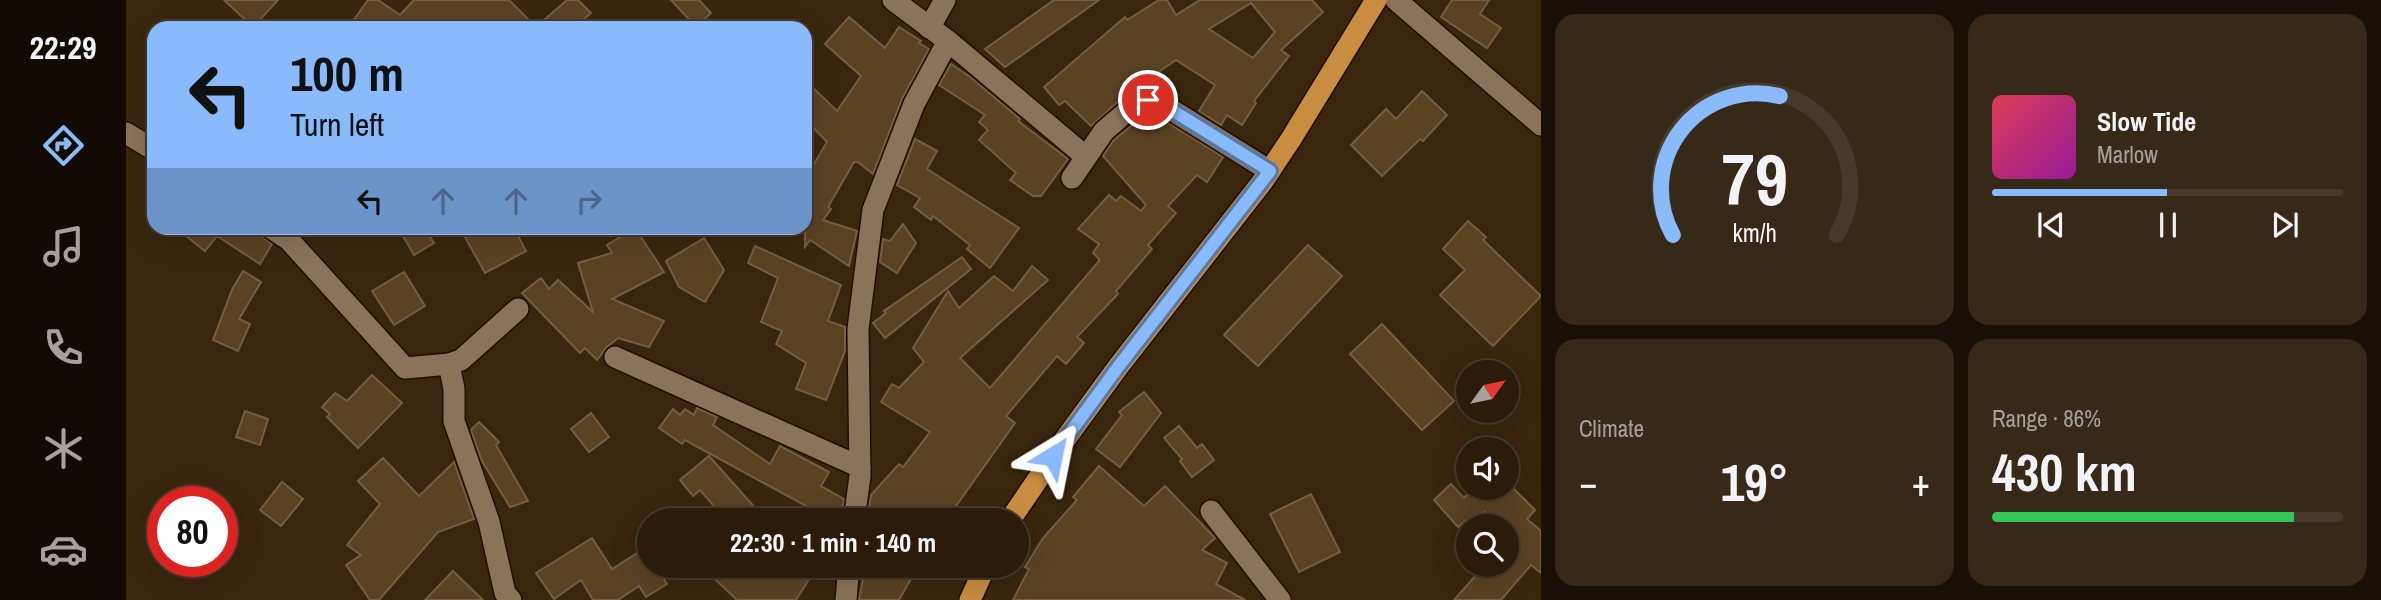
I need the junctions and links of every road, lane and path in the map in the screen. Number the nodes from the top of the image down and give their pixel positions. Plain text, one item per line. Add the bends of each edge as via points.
1 (893, 0) edge
2 (944, 0) edge
3 (1376, 0) edge
4 (1396, 0) edge
5 (929, 28) junction
6 (948, 41) junction
7 (1541, 125) edge
8 (126, 133) edge
9 (147, 146) edge
10 (1085, 156) junction
11 (1270, 171) junction
12 (1072, 178) dead end
13 (282, 235) edge
14 (519, 309) dead end
15 (615, 357) dead end
16 (449, 365) junction
17 (860, 467) junction
18 (855, 508) edge
19 (1018, 508) edge
20 (1211, 511) dead end
21 (848, 578) edge
22 (980, 578) edge
23 (511, 600) edge
24 (845, 600) edge
25 (970, 600) edge
26 (1280, 600) edge

1 - 5 street
2 - 5 street
3 - 11 highway
4 - 7 street
5 - 6 street
6 - 10 street
6 - 17 street via 914,104 873,210 858,329
8 - 9 street
10 - 11 street via 1104,131 1138,102 1148,100 1162,104
10 - 12 street
11 - 19 highway via 1118,367
13 - 16 street via 405,368
14 - 16 street via 461,360
15 - 17 street
16 - 23 street via 454,421 489,523 505,593
17 - 18 street
20 - 26 street
21 - 24 street
22 - 25 highway

